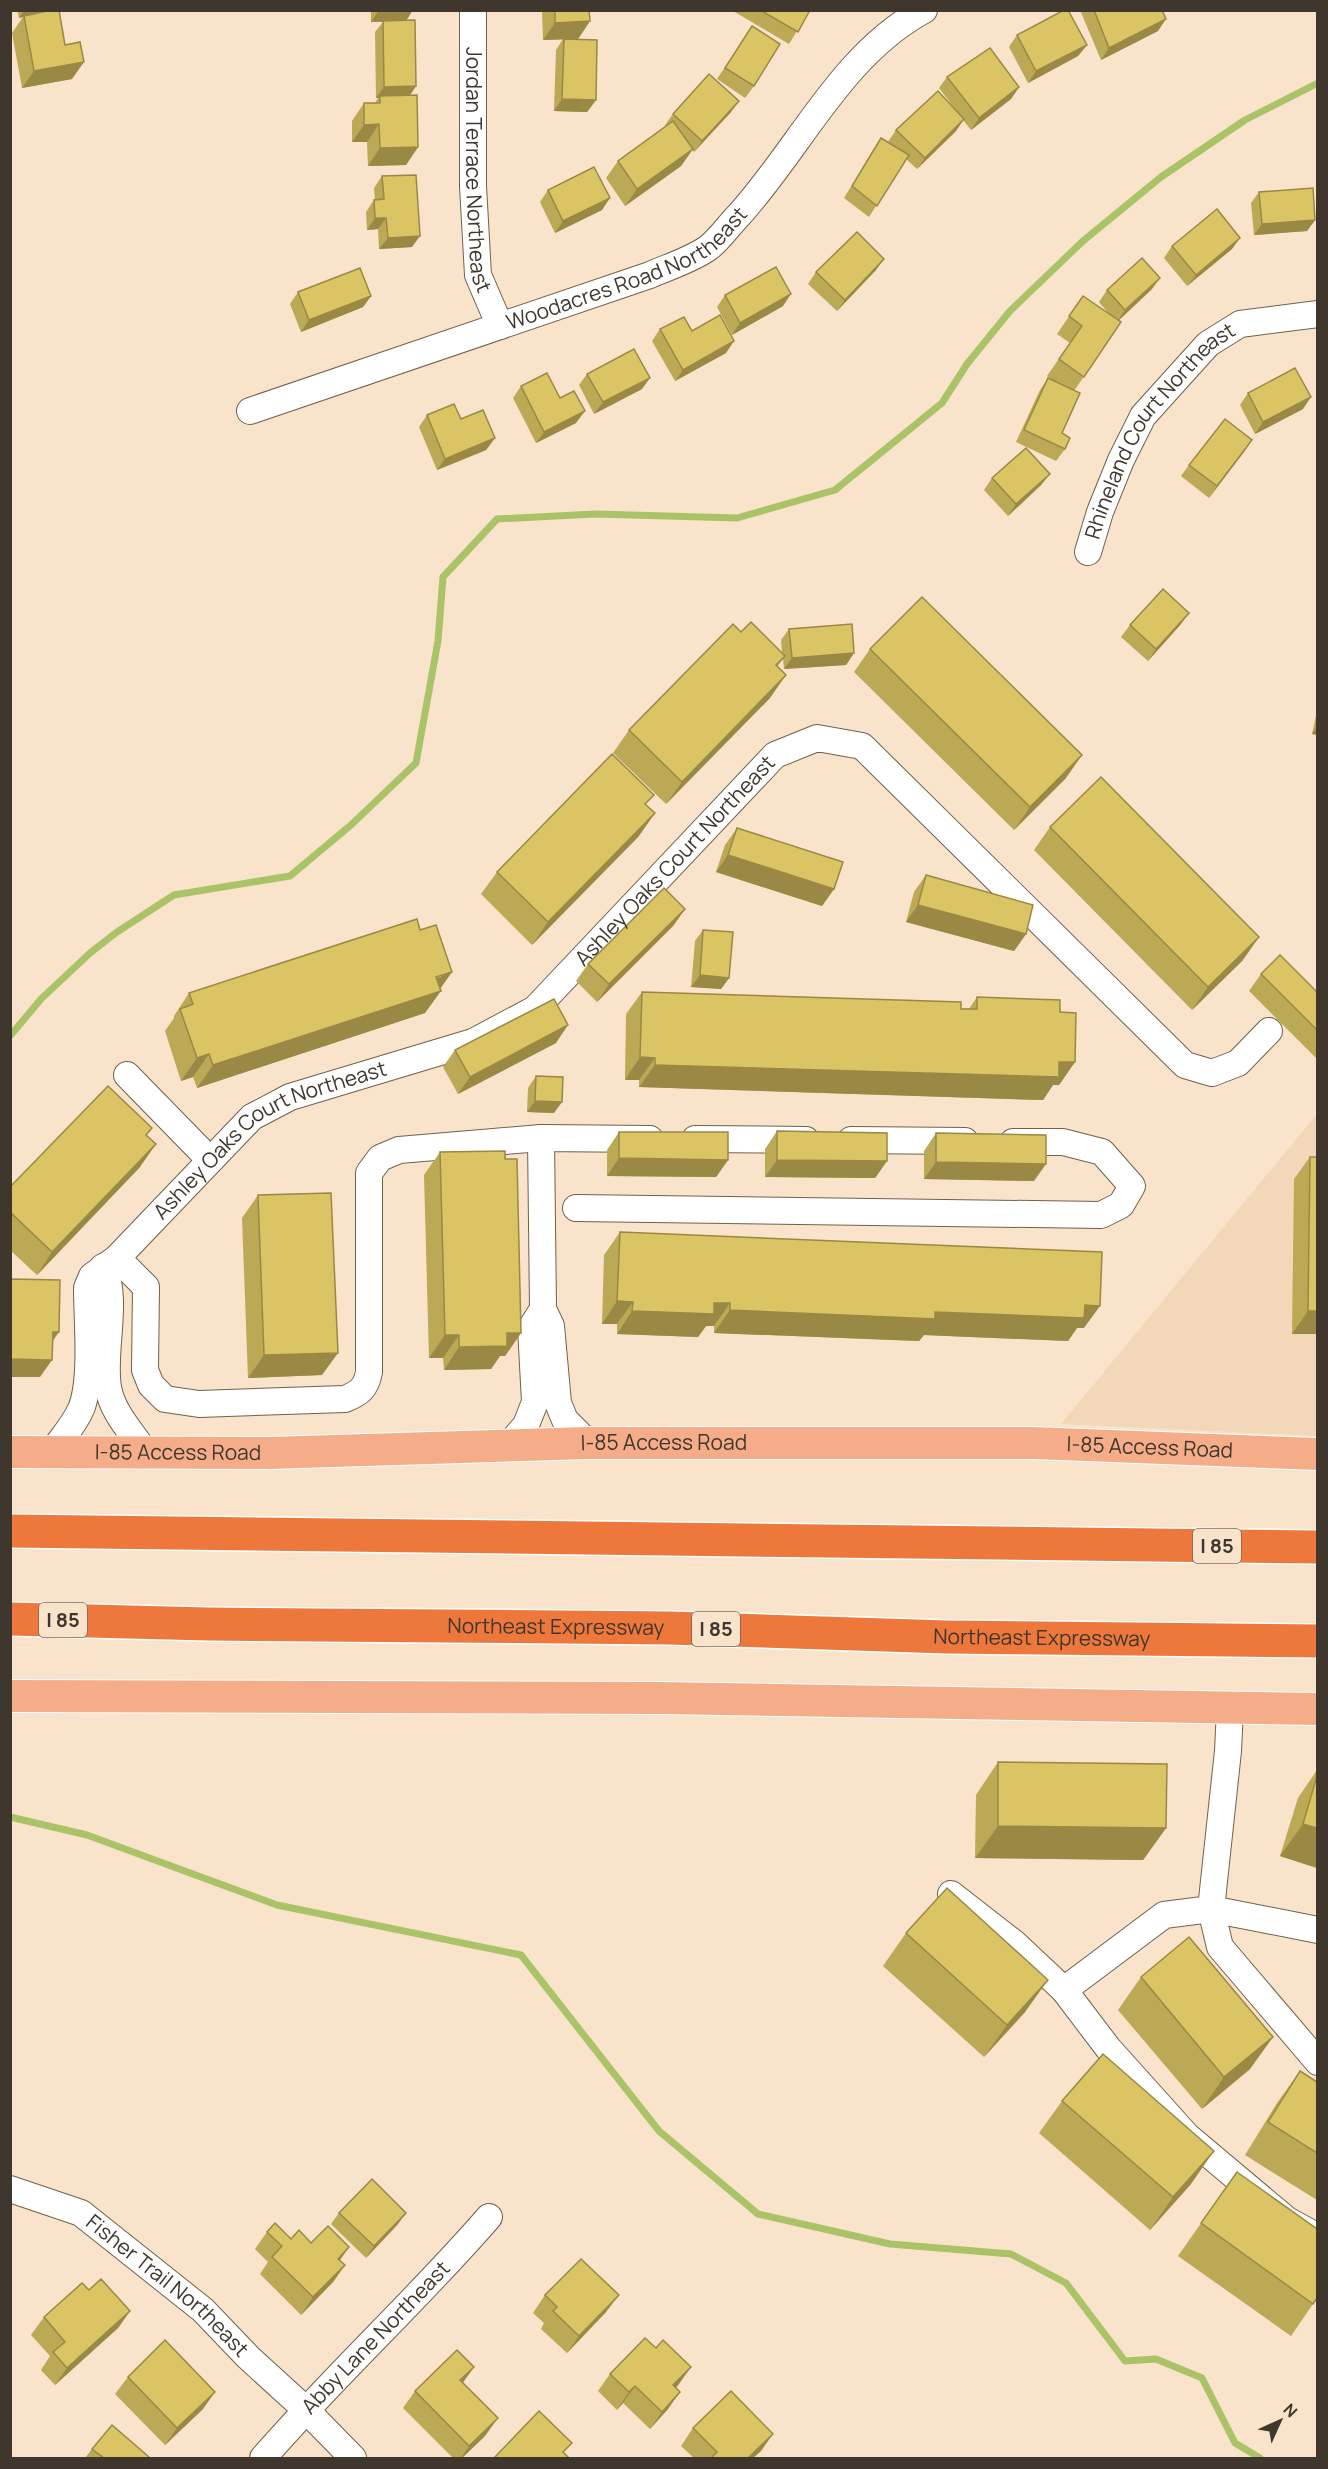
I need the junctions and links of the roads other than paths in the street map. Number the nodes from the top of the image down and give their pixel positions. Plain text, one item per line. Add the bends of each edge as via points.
1 (473, 10) edge
2 (907, 14) edge
3 (1317, 314) edge
4 (500, 326) junction
5 (250, 411) dead end
6 (1088, 552) dead end
7 (1269, 1031) dead end
8 (127, 1075) dead end
9 (541, 1138) junction
10 (209, 1159) junction
11 (576, 1208) dead end
12 (110, 1262) junction
13 (97, 1352) junction
14 (543, 1366) junction
15 (588, 1443) junction
16 (508, 1446) junction
17 (10, 1452) edge
18 (52, 1452) junction
19 (144, 1452) junction
20 (1317, 1454) edge
21 (10, 1531) edge
22 (1317, 1547) edge
23 (10, 1619) edge
24 (1317, 1641) edge
25 (10, 1696) edge
26 (1230, 1708) junction
27 (1317, 1709) edge
28 (951, 1894) edge
29 (1211, 1909) junction
30 (1317, 1930) edge
31 (1064, 1990) junction
32 (1317, 2062) edge
33 (10, 2189) edge
34 (489, 2217) dead end
35 (1317, 2237) edge
36 (305, 2409) junction
37 (263, 2458) edge
38 (353, 2458) edge

1 - 4 street, Jordan Terrace Northeast via 473,186 478,275
2 - 4 street, Woodacres Road Northeast via 820,107 754,198 708,248 650,275
3 - 6 street, Rhineland Court Northeast via 1240,324 1208,345 1143,416 1121,460
4 - 5 street, Woodacres Road Northeast
7 - 10 street, Ashley Oaks Court Northeast via 1238,1063 1212,1073 1185,1065 862,746 818,738 775,755 535,1008 473,1042 290,1097 252,1117
8 - 10 street
9 - 11 street via 1063,1142 1102,1152 1132,1186 1121,1205 1101,1215
9 - 12 street via 399,1149 380,1158 369,1173 369,1372 366,1385 358,1394 345,1399 199,1404 165,1399 151,1385 145,1370 146,1287
9 - 14 street via 543,1309 551,1326
10 - 12 street, Ashley Oaks Court Northeast
12 - 13 street, Ashley Oaks Court Northeast via 92,1276 87,1288 98,1307
13 - 18 street, Ashley Oaks Court Northeast via 82,1408
13 - 19 street, Ashley Oaks Court Northeast via 113,1408
14 - 15 street via 557,1391 565,1420
14 - 16 street via 532,1413
15 - 16 main road, I-85 Access Road
15 - 20 main road, I-85 Access Road via 1033,1443
16 - 19 main road, I-85 Access Road via 269,1453
17 - 18 main road, I-85 Access Road
18 - 19 main road, I-85 Access Road
21 - 22 highway, I 85
23 - 24 highway, Northeast Expressway / I 85
25 - 26 main road via 660,1698
26 - 27 main road
26 - 29 street
28 - 31 street via 1014,1943
29 - 30 street
29 - 31 street via 1164,1915
29 - 32 street via 1220,1947
31 - 35 street via 1108,2048 1187,2136 1287,2220
33 - 36 street, Fisher Trail Northeast via 81,2213 203,2310
34 - 36 street, Abby Lane Northeast via 440,2274
36 - 37 street, Abby Lane Northeast
36 - 38 street, Fisher Trail Northeast

